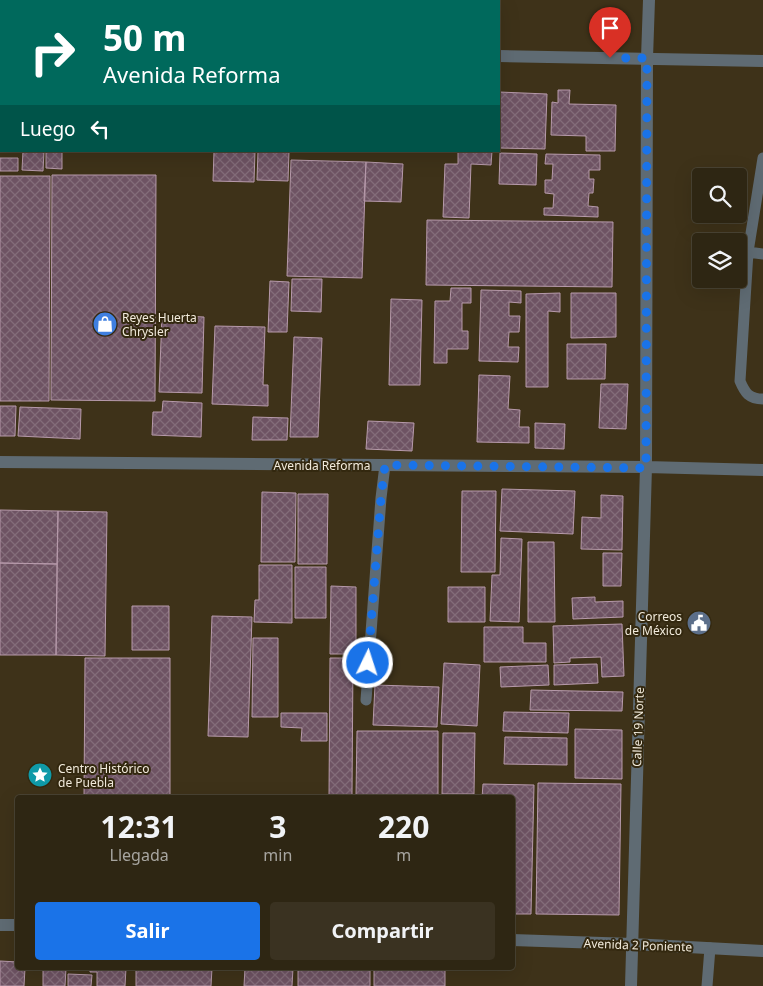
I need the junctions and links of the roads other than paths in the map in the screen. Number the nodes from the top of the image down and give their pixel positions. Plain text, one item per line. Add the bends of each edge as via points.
1 (649, 0) edge
2 (500, 56) edge
3 (647, 58) junction
4 (763, 62) edge
5 (763, 158) edge
6 (748, 252) junction
7 (763, 254) edge
8 (763, 399) edge
9 (0, 462) edge
10 (385, 465) junction
11 (646, 468) junction
12 (763, 470) edge
13 (366, 700) dead end
14 (0, 925) edge
15 (15, 925) edge
16 (515, 940) edge
17 (632, 944) junction
18 (710, 948) junction
19 (763, 951) edge
20 (631, 986) edge
21 (707, 986) edge

1 - 3 street, Calle 19 Norte
2 - 3 street
3 - 4 street
3 - 11 street, Calle 19 Norte
5 - 6 lane
6 - 7 lane
6 - 8 lane via 740,381 745,392 755,399
9 - 10 street, Avenida Reforma
10 - 11 street, Avenida Reforma
10 - 13 lane
11 - 12 street, Avenida Reforma
11 - 17 street, Calle 19 Norte
14 - 15 street
16 - 17 street, Avenida 2 Poniente
17 - 18 street, Avenida 2 Poniente
17 - 20 street, Calle 19 Norte
18 - 19 street, Avenida 2 Poniente
18 - 21 lane

